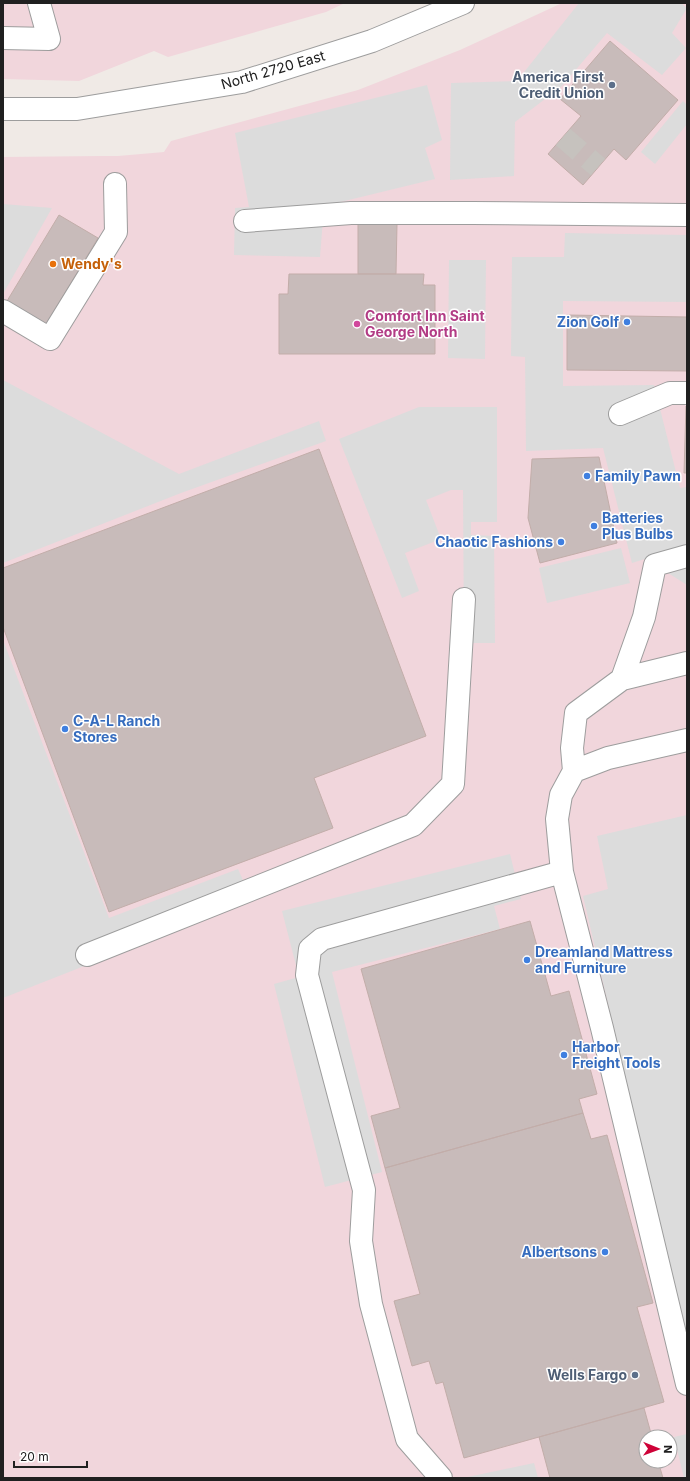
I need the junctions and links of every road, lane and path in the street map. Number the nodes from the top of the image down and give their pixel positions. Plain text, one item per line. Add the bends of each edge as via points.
1 (39, 3) edge
2 (463, 3) edge
3 (3, 38) edge
4 (3, 109) edge
5 (115, 184) dead end
6 (687, 215) edge
7 (245, 221) dead end
8 (3, 311) edge
9 (687, 393) edge
10 (620, 414) dead end
11 (687, 556) edge
12 (464, 599) dead end
13 (687, 663) edge
14 (622, 679) junction
15 (687, 740) edge
16 (574, 772) junction
17 (562, 872) junction
18 (87, 955) dead end
19 (687, 1384) edge
20 (441, 1478) edge

1 - 3 street via 49,39
2 - 4 street, North 2720 East via 372,41 242,82 77,109
5 - 8 street via 116,232 50,339
6 - 7 street via 351,213
9 - 10 street via 670,393
11 - 14 street via 655,565 644,617
12 - 18 street via 453,784 413,825
13 - 14 street
14 - 16 street via 576,713 572,748
15 - 16 street via 608,758
16 - 17 street via 561,795 557,819
17 - 19 street
17 - 20 street via 322,939 310,950 307,975 364,1190 361,1241 371,1304 407,1439

